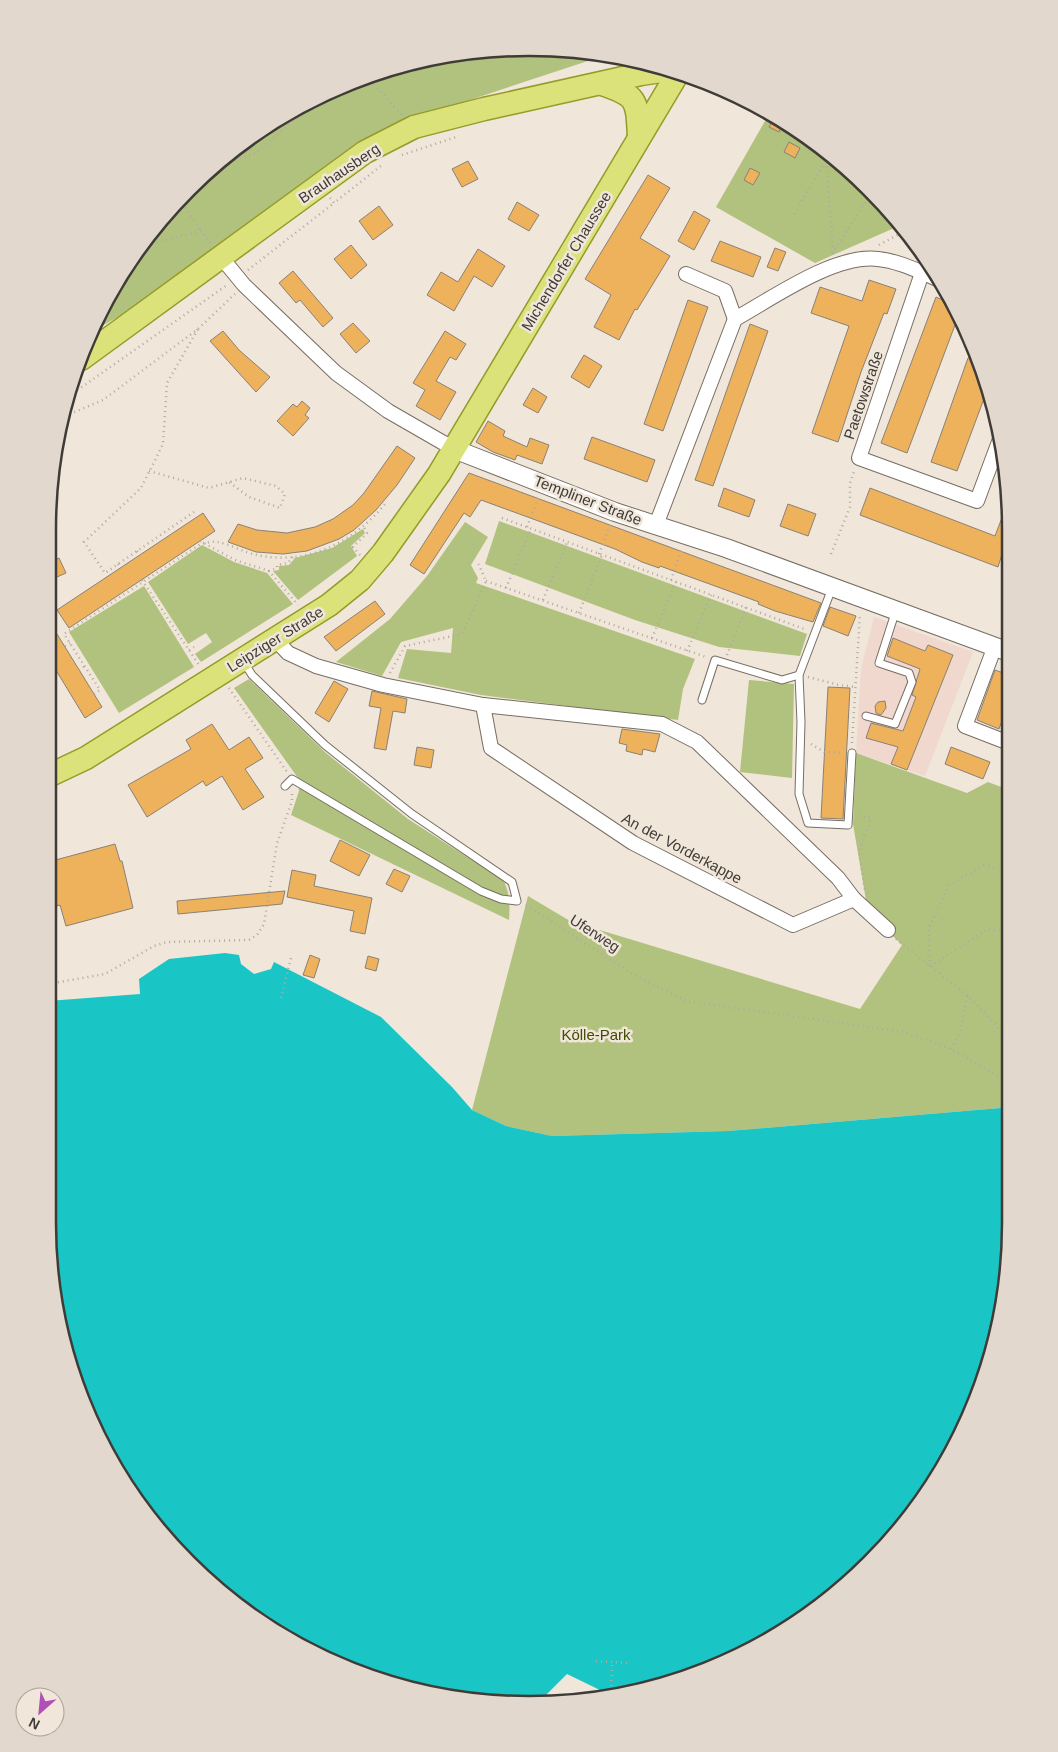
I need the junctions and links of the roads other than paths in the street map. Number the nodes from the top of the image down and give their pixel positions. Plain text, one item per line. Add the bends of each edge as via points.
1 (654, 73) edge
2 (674, 79) edge
3 (602, 84) junction
4 (639, 137) junction
5 (221, 257) junction
6 (922, 273) junction
7 (686, 274) dead end
8 (927, 275) edge
9 (735, 319) junction
10 (90, 352) edge
11 (454, 449) junction
12 (995, 452) edge
13 (656, 525) junction
14 (832, 587) junction
15 (896, 610) junction
16 (276, 640) junction
17 (1002, 649) edge
18 (242, 661) junction
19 (799, 674) junction
20 (702, 700) dead end
21 (483, 705) junction
22 (866, 716) dead end
23 (1002, 740) edge
24 (852, 753) road end
25 (56, 772) edge
26 (284, 786) dead end
27 (854, 899) junction
28 (888, 930) road end

1 - 3 main road, Brauhausberg
2 - 4 main road, Michendorfer Chaussee
3 - 4 main road via 626,92 634,103 638,109
3 - 5 main road, Brauhausberg via 414,127 365,152
4 - 11 main road, Michendorfer Chaussee
5 - 10 main road, Brauhausberg
5 - 11 street, Templiner Straße via 241,282 336,373 388,411
6 - 8 street
6 - 9 street via 890,261 863,259 818,273
6 - 12 street, Paetowstraße via 859,458 977,502
7 - 9 street via 725,291
9 - 13 street
11 - 13 street, Templiner Straße via 614,512
11 - 16 main road, Leipziger Straße via 414,512 365,574 342,595
13 - 14 street, Templiner Straße
14 - 15 street, Templiner Straße
14 - 19 lane
15 - 17 street, Templiner Straße
15 - 22 lane via 879,663 909,674 912,682 896,724
16 - 18 main road, Leipziger Straße
16 - 21 street via 288,653 316,666 383,685
17 - 23 street via 965,726
18 - 25 main road, Leipziger Straße via 86,758
18 - 26 lane via 252,675 325,745 412,814 512,882 517,901 481,891 292,779
19 - 20 lane via 782,680 715,660
19 - 24 lane via 799,794 808,824 848,825
21 - 27 street via 662,724 697,742 838,878
21 - 27 street, An der Vorderkappe via 491,748 632,843 794,925
27 - 28 street

